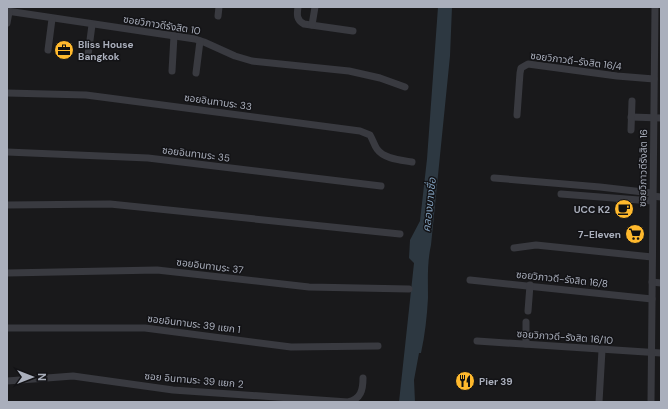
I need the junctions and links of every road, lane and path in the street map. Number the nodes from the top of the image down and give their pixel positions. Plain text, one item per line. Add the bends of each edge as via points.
1 (219, 7) edge
2 (298, 7) edge
3 (314, 7) edge
4 (655, 7) edge
5 (8, 12) edge
6 (218, 16) dead end
7 (52, 19) junction
8 (7, 23) edge
9 (92, 24) junction
10 (312, 25) junction
11 (353, 31) dead end
12 (174, 36) junction
13 (200, 40) junction
14 (48, 50) dead end
15 (88, 55) dead end
16 (658, 55) edge
17 (172, 71) dead end
18 (196, 73) dead end
19 (654, 79) junction
20 (405, 87) dead end
21 (7, 94) edge
22 (632, 101) dead end
23 (517, 115) dead end
24 (631, 117) junction
25 (657, 118) edge
26 (631, 130) dead end
27 (7, 152) edge
28 (412, 162) dead end
29 (494, 178) dead end
30 (381, 186) dead end
31 (562, 194) dead end
32 (652, 197) junction
33 (661, 197) edge
34 (7, 205) edge
35 (400, 234) dead end
36 (514, 248) dead end
37 (652, 257) junction
38 (7, 273) edge
39 (470, 280) dead end
40 (652, 282) junction
41 (661, 283) edge
42 (530, 285) junction
43 (410, 289) dead end
44 (652, 299) junction
45 (528, 310) dead end
46 (526, 322) dead end
47 (7, 328) edge
48 (477, 341) dead end
49 (526, 344) junction
50 (378, 346) dead end
51 (602, 350) junction
52 (652, 353) junction
53 (661, 353) edge
54 (363, 378) dead end
55 (7, 381) edge
56 (599, 402) edge
57 (650, 402) edge

1 - 6 street
2 - 10 street via 298,20
3 - 10 street
4 - 16 street, ซอยวิภาวดีรังสิต 16
5 - 7 street, ซอยวิภาวดีรังสิต 10
5 - 8 street
7 - 9 street, ซอยวิภาวดีรังสิต 10
7 - 14 street
9 - 12 street, ซอยวิภาวดีรังสิต 10
9 - 15 street
10 - 11 street
12 - 13 street, ซอยวิภาวดีรังสิต 10
12 - 17 street
13 - 18 street
13 - 20 street, ซอยวิภาวดีรังสิต 10 via 252,61 349,72 380,78
16 - 19 street, ซอยวิภาวดีรังสิต 16
19 - 23 street, ซอยวิภาวดี-รังสิต 16/4 via 528,64 521,68
19 - 25 street, ซอยวิภาวดีรังสิต 16
21 - 28 street, ซอยอินทามระ 33 via 86,95 360,131 370,135 377,150 382,154
22 - 24 street
24 - 25 street
24 - 26 street
25 - 32 street, ซอยวิภาวดีรังสิต 16
27 - 30 street, ซอยอินทามระ 35 via 148,158
29 - 32 street via 600,187
31 - 32 street
32 - 33 street
32 - 37 street, ซอยวิภาวดีรังสิต 16
34 - 35 street via 110,204
36 - 37 street via 536,245
37 - 40 street, ซอยวิภาวดีรังสิต 16
38 - 43 street, ซอยอินทามระ 37 via 157,270 309,287
39 - 42 street, ซอยวิภาวดี-รังสิต 16/8
40 - 41 street
40 - 44 street, ซอยวิภาวดีรังสิต 16
42 - 44 street, ซอยวิภาวดี-รังสิต 16/8
42 - 45 street
44 - 52 street, ซอยวิภาวดีรังสิต 16
46 - 49 street
47 - 50 street, ซอยอินทามระ 39 แยก 1 via 145,328 291,346
48 - 49 street, ซอยวิภาวดี-รังสิต 16/10
49 - 51 street, ซอยวิภาวดี-รังสิต 16/10
51 - 52 street, ซอยวิภาวดี-รังสิต 16/10
51 - 56 street
52 - 53 street, ซอยวิภาวดี-รังสิต 16/10
52 - 57 street, ซอยวิภาวดีรังสิต 16
54 - 55 street, ซอย อินทามระ 39 แยก 2 via 360,395 348,402 173,390 73,376

